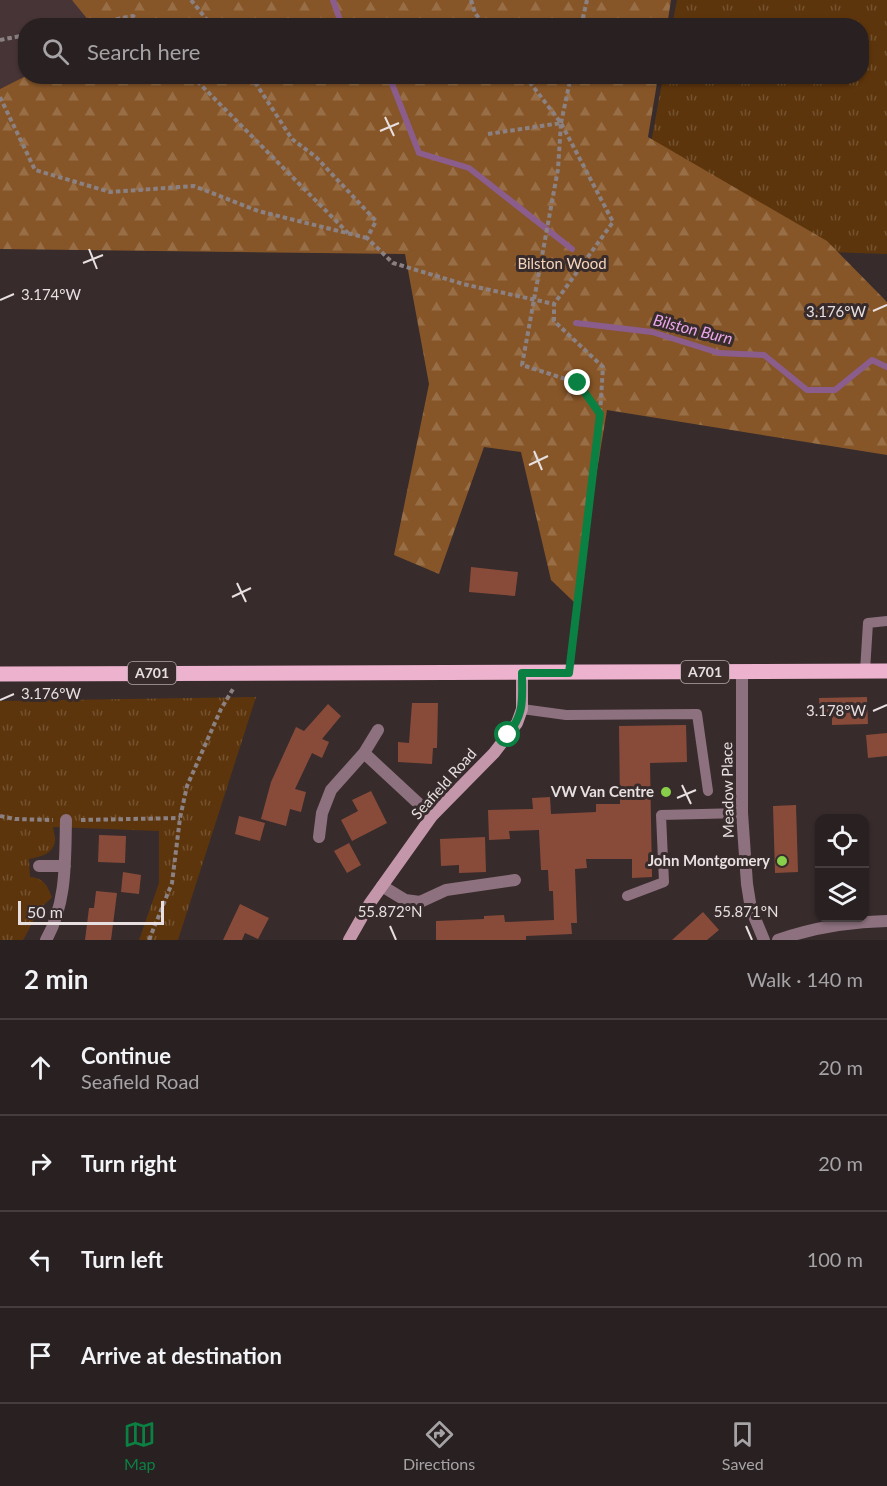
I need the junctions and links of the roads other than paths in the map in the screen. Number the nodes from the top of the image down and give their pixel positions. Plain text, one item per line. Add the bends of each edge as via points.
1 (887, 621) edge
2 (865, 671) junction
3 (887, 671) edge
4 (742, 672) junction
5 (522, 673) junction
6 (0, 674) edge
7 (522, 709) junction
8 (378, 730) dead end
9 (364, 753) junction
10 (708, 791) dead end
11 (742, 813) junction
12 (432, 816) junction
13 (66, 820) road end
14 (319, 837) dead end
15 (39, 866) dead end
16 (65, 866) junction
17 (515, 880) dead end
18 (382, 886) junction
19 (627, 896) dead end
20 (887, 921) edge
21 (46, 940) edge
22 (349, 940) edge
23 (764, 940) edge
24 (778, 940) edge

1 - 2 lane via 868,623
2 - 3 main road, A701
2 - 4 main road, A701
4 - 5 main road, A701
4 - 11 street, Meadow Place
5 - 6 main road, A701
5 - 7 street, Seafield Road
7 - 10 lane via 566,715 697,714
7 - 12 street, Seafield Road via 517,723 494,753
8 - 9 street
9 - 12 street
9 - 14 street via 331,790 322,813
11 - 19 lane via 661,815 664,882
11 - 23 street, Meadow Place via 751,909
12 - 18 street, Seafield Road
13 - 16 street
15 - 16 street
16 - 21 street via 61,907
17 - 18 street via 446,890 420,903 405,900
18 - 22 street, Seafield Road
20 - 24 street via 806,930

